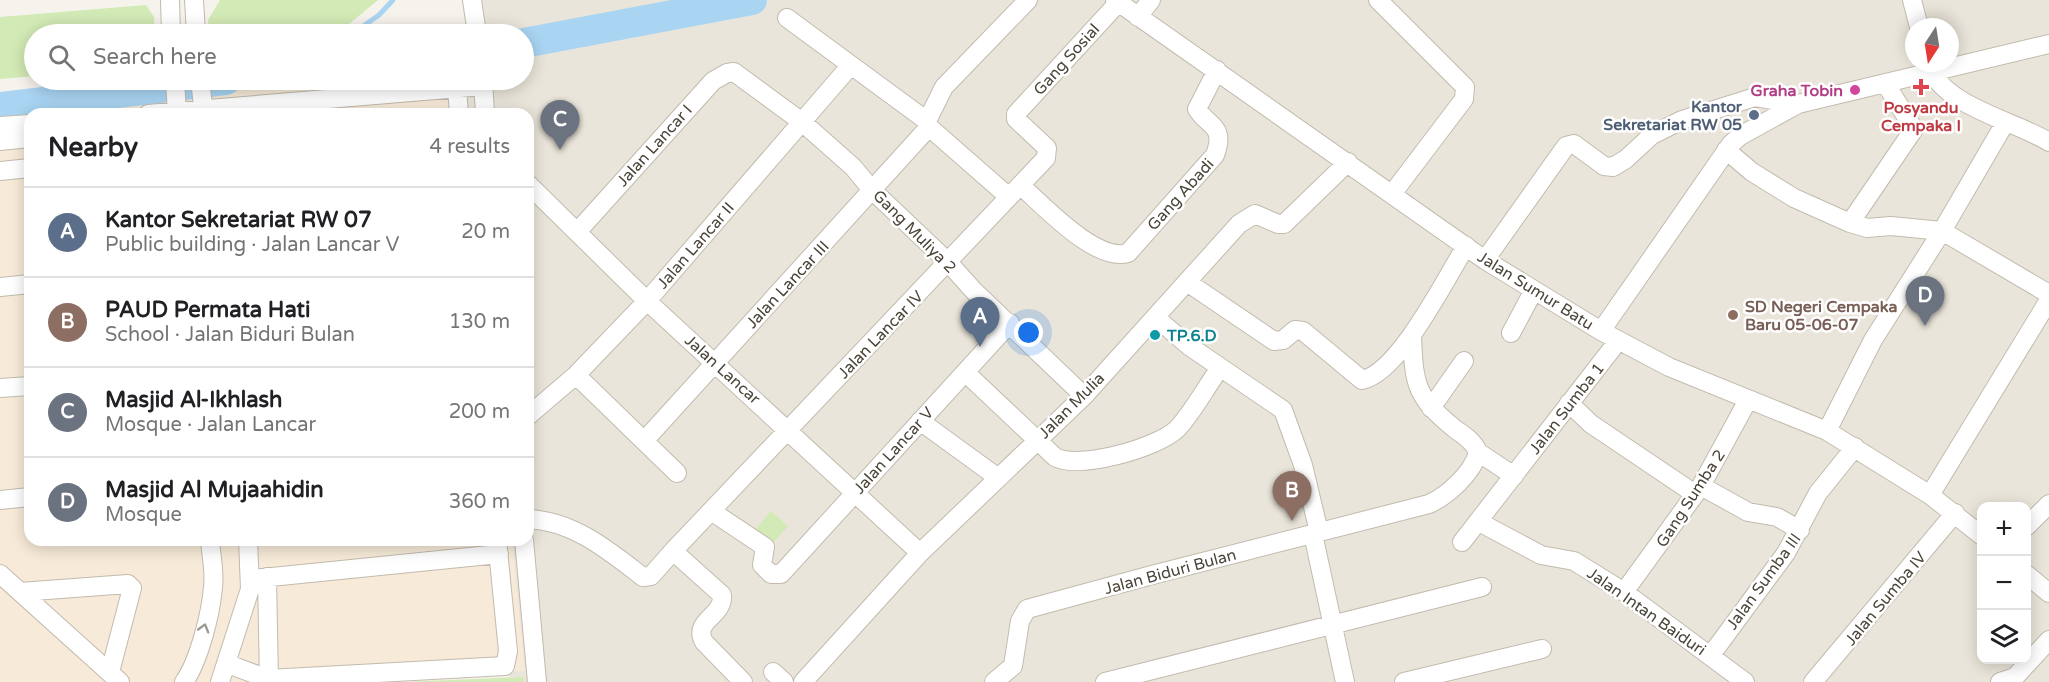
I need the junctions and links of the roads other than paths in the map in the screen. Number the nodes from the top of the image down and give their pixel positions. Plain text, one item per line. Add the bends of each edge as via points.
1 (170, 0) edge
2 (194, 0) edge
3 (472, 0) edge
4 (1028, 0) edge
5 (1151, 0) edge
6 (1378, 0) edge
7 (1912, 0) edge
8 (1116, 1) edge
9 (1138, 16) junction
10 (787, 18) dead end
11 (1917, 18) edge
12 (171, 24) edge
13 (195, 24) edge
14 (475, 24) edge
15 (2049, 44) edge
16 (1959, 61) edge
17 (851, 65) junction
18 (1217, 70) junction
19 (1916, 72) edge
20 (1935, 72) edge
21 (740, 74) joint
22 (1885, 83) junction
23 (175, 90) edge
24 (439, 90) edge
25 (457, 90) edge
26 (483, 90) edge
27 (207, 103) edge
28 (1798, 104) junction
29 (177, 108) edge
30 (192, 108) edge
31 (459, 108) edge
32 (485, 108) edge
33 (1015, 115) joint
34 (802, 122) junction
35 (2005, 123) junction
36 (24, 124) edge
37 (928, 124) junction
38 (0, 126) edge
39 (24, 139) edge
40 (0, 141) edge
41 (2049, 142) edge
42 (1726, 150) junction
43 (1348, 162) junction
44 (24, 169) edge
45 (0, 171) edge
46 (534, 189) edge
47 (872, 190) junction
48 (1014, 191) junction
49 (1392, 194) junction
50 (1850, 223) junction
51 (577, 231) junction
52 (1942, 231) junction
53 (1466, 246) junction
54 (1485, 260) junction
55 (948, 262) junction
56 (1187, 282) junction
57 (24, 285) edge
58 (0, 287) edge
59 (1534, 290) junction
60 (2049, 294) edge
61 (2049, 300) edge
62 (647, 301) junction
63 (1155, 317) junction
64 (1010, 323) junction
65 (1601, 331) junction
66 (1511, 333) dead end
67 (1412, 336) junction
68 (1618, 340) junction
69 (715, 361) junction
70 (1464, 361) dead end
71 (1220, 368) junction
72 (966, 373) junction
73 (576, 375) junction
74 (24, 386) edge
75 (0, 388) edge
76 (1084, 396) junction
77 (1748, 400) junction
78 (1569, 403) junction
79 (1431, 408) junction
80 (534, 411) edge
81 (920, 421) junction
82 (790, 430) junction
83 (1827, 431) junction
84 (1036, 440) junction
85 (644, 441) junction
86 (1854, 447) junction
87 (1478, 452) junction
88 (677, 473) dead end
89 (1514, 476) junction
90 (997, 477) junction
91 (1698, 490) junction
92 (854, 494) junction
93 (1930, 495) junction
94 (24, 498) edge
95 (0, 500) edge
96 (2049, 504) edge
97 (711, 511) junction
98 (1955, 513) junction
99 (534, 520) edge
100 (1479, 522) junction
101 (2031, 522) edge
102 (1800, 530) junction
103 (1977, 532) edge
104 (1316, 533) junction
105 (1462, 542) dead end
106 (211, 546) edge
107 (250, 546) edge
108 (525, 546) edge
109 (498, 547) edge
110 (673, 551) junction
111 (920, 553) junction
112 (0, 574) edge
113 (259, 578) junction
114 (2031, 578) edge
115 (1482, 587) dead end
116 (20, 592) junction
117 (1624, 592) junction
118 (2049, 593) edge
119 (1331, 624) junction
120 (2049, 640) edge
121 (1542, 649) dead end
122 (1711, 655) junction
123 (228, 664) junction
124 (505, 666) junction
125 (115, 677) edge
126 (268, 681) edge
127 (183, 682) edge
128 (220, 682) edge
129 (495, 682) edge
130 (537, 682) edge
131 (743, 682) edge
132 (803, 682) edge
133 (994, 682) edge
134 (1105, 682) edge
135 (1345, 682) edge
136 (1404, 682) edge
137 (1745, 682) edge
138 (1813, 682) edge
139 (2000, 682) edge

1 - 12 street
2 - 13 street
3 - 14 street
4 - 37 street, Jalan Lancar III via 944,87
5 - 9 street
6 - 49 street via 1465,87 1466,93
7 - 11 street
8 - 9 street, Jalan Sumur Batu
8 - 33 street, Gang Sosial
9 - 18 street, Jalan Sumur Batu
10 - 17 street
15 - 16 street
17 - 34 street, Jalan Lancar II
17 - 37 street
18 - 43 street, Jalan Sumur Batu
18 - 48 street, Gang Abadi via 1197,109 1213,123 1218,143 1215,155 1128,253 1098,249
19 - 22 street
20 - 35 street via 1972,108
21 - 34 street, Gang Muliya 2
21 - 51 street, Jalan Lancar I via 727,73 713,81
22 - 28 street
22 - 50 street via 1914,129
23 - 29 street
24 - 27 street
25 - 31 street
26 - 32 street
27 - 30 street
28 - 42 street via 1740,136
28 - 54 street via 1755,97 1682,120 1652,135 1613,167 1604,166 1574,144 1566,146
33 - 48 street, Jalan Lancar IV via 1049,150 1047,158
34 - 47 street, Gang Muliya 2 via 853,167
34 - 62 street, Jalan Lancar II
35 - 41 street via 2034,132
35 - 52 street
36 - 38 street
37 - 47 street, Jalan Lancar III
37 - 48 street
39 - 40 street
42 - 50 street via 1794,198
42 - 65 street
43 - 49 street, Jalan Sumur Batu
43 - 56 street, Jalan Mulia via 1284,224 1255,214 1246,218
44 - 45 street
46 - 51 street, Jalan Lancar
47 - 55 street, Gang Muliya 2
47 - 69 street, Jalan Lancar III
48 - 55 street, Jalan Lancar IV
49 - 53 street, Jalan Sumur Batu
50 - 52 street via 1867,228
51 - 62 street, Jalan Lancar
52 - 60 street
52 - 83 street via 1873,340
53 - 54 street, Jalan Sumur Batu
53 - 67 street
54 - 59 street, Jalan Sumur Batu
55 - 64 street, Gang Muliya 2 via 972,290
55 - 82 street, Jalan Lancar IV
56 - 63 street, Jalan Mulia
56 - 67 street via 1274,341 1283,340 1295,330 1303,331 1362,380 1394,357
57 - 58 street
59 - 65 street, Jalan Sumur Batu
59 - 66 street
61 - 93 street
62 - 69 street, Jalan Lancar
62 - 73 street, Jalan Lancar II
63 - 71 street
63 - 76 street, Jalan Mulia
64 - 72 street, Jalan Lancar V
64 - 76 street, Gang Muliya 2
65 - 68 street, Jalan Sumur Batu
67 - 79 street via 1418,387
68 - 77 street, Jalan Sumur Batu via 1669,367
68 - 78 street, Jalan Sumba 1
69 - 82 street, Jalan Lancar
69 - 85 street, Jalan Lancar III
70 - 79 street
71 - 84 street via 1177,429 1152,443 1072,463 1055,457
71 - 104 street via 1280,405 1287,415
72 - 81 street, Jalan Lancar V
72 - 84 street
73 - 80 street, Jalan Lancar II
73 - 85 street
74 - 75 street
76 - 84 street, Jalan Mulia
77 - 83 street, Jalan Sumur Batu
77 - 91 street, Gang Sumba 2
78 - 89 street, Jalan Sumba 1
78 - 91 street via 1591,424
79 - 87 street
81 - 90 street
81 - 92 street, Jalan Lancar V
82 - 92 street, Jalan Lancar
82 - 97 street, Jalan Lancar IV
83 - 86 street, Jalan Sumur Batu
84 - 90 street, Jalan Mulia
85 - 88 street
86 - 93 street, Jalan Sumur Batu
86 - 102 street, Jalan Sumba III via 1818,493
87 - 89 street
87 - 104 street, Jalan Biduri Bulan via 1470,469 1444,496 1429,504
89 - 100 street, Jalan Sumba 1
90 - 111 street, Jalan Mulia
91 - 102 street via 1748,512 1777,517
91 - 117 street, Gang Sumba 2
92 - 97 street, Jalan Lancar V via 782,574 776,575 762,565 765,547
92 - 111 street, Jalan Lancar
93 - 98 street, Jalan Sumur Batu
94 - 95 street
96 - 101 street
97 - 110 street, Jalan Lancar IV
98 - 103 street, Jalan Sumur Batu
98 - 138 street, Jalan Sumba IV
99 - 110 street via 580,533 643,577 651,576
100 - 105 street, Jalan Sumba 1
100 - 117 street, Jalan Intan Baiduri via 1541,555 1574,561
102 - 122 street, Jalan Sumba III
104 - 119 street
104 - 133 street, Jalan Biduri Bulan via 1027,609 1020,621 1013,666
127 -> 106 street via 198,652 210,608 214,585
107 - 113 street
108 - 130 street
109 - 113 street
109 - 124 street via 508,651
110 - 131 street via 722,595 723,602 701,626 699,634
111 - 132 street, Jalan Mulia
112 - 116 street
113 - 123 street
113 - 126 street
114 - 118 street
115 - 119 street
116 - 125 street
116 - 125 street via 128,584 132,588
117 - 122 street, Jalan Intan Baiduri
119 - 134 street
119 - 135 street
120 - 139 street via 2015,677
121 - 136 street
122 - 137 street, Jalan Intan Baiduri
123 - 126 street
123 - 128 street
124 - 126 street
124 - 129 street

